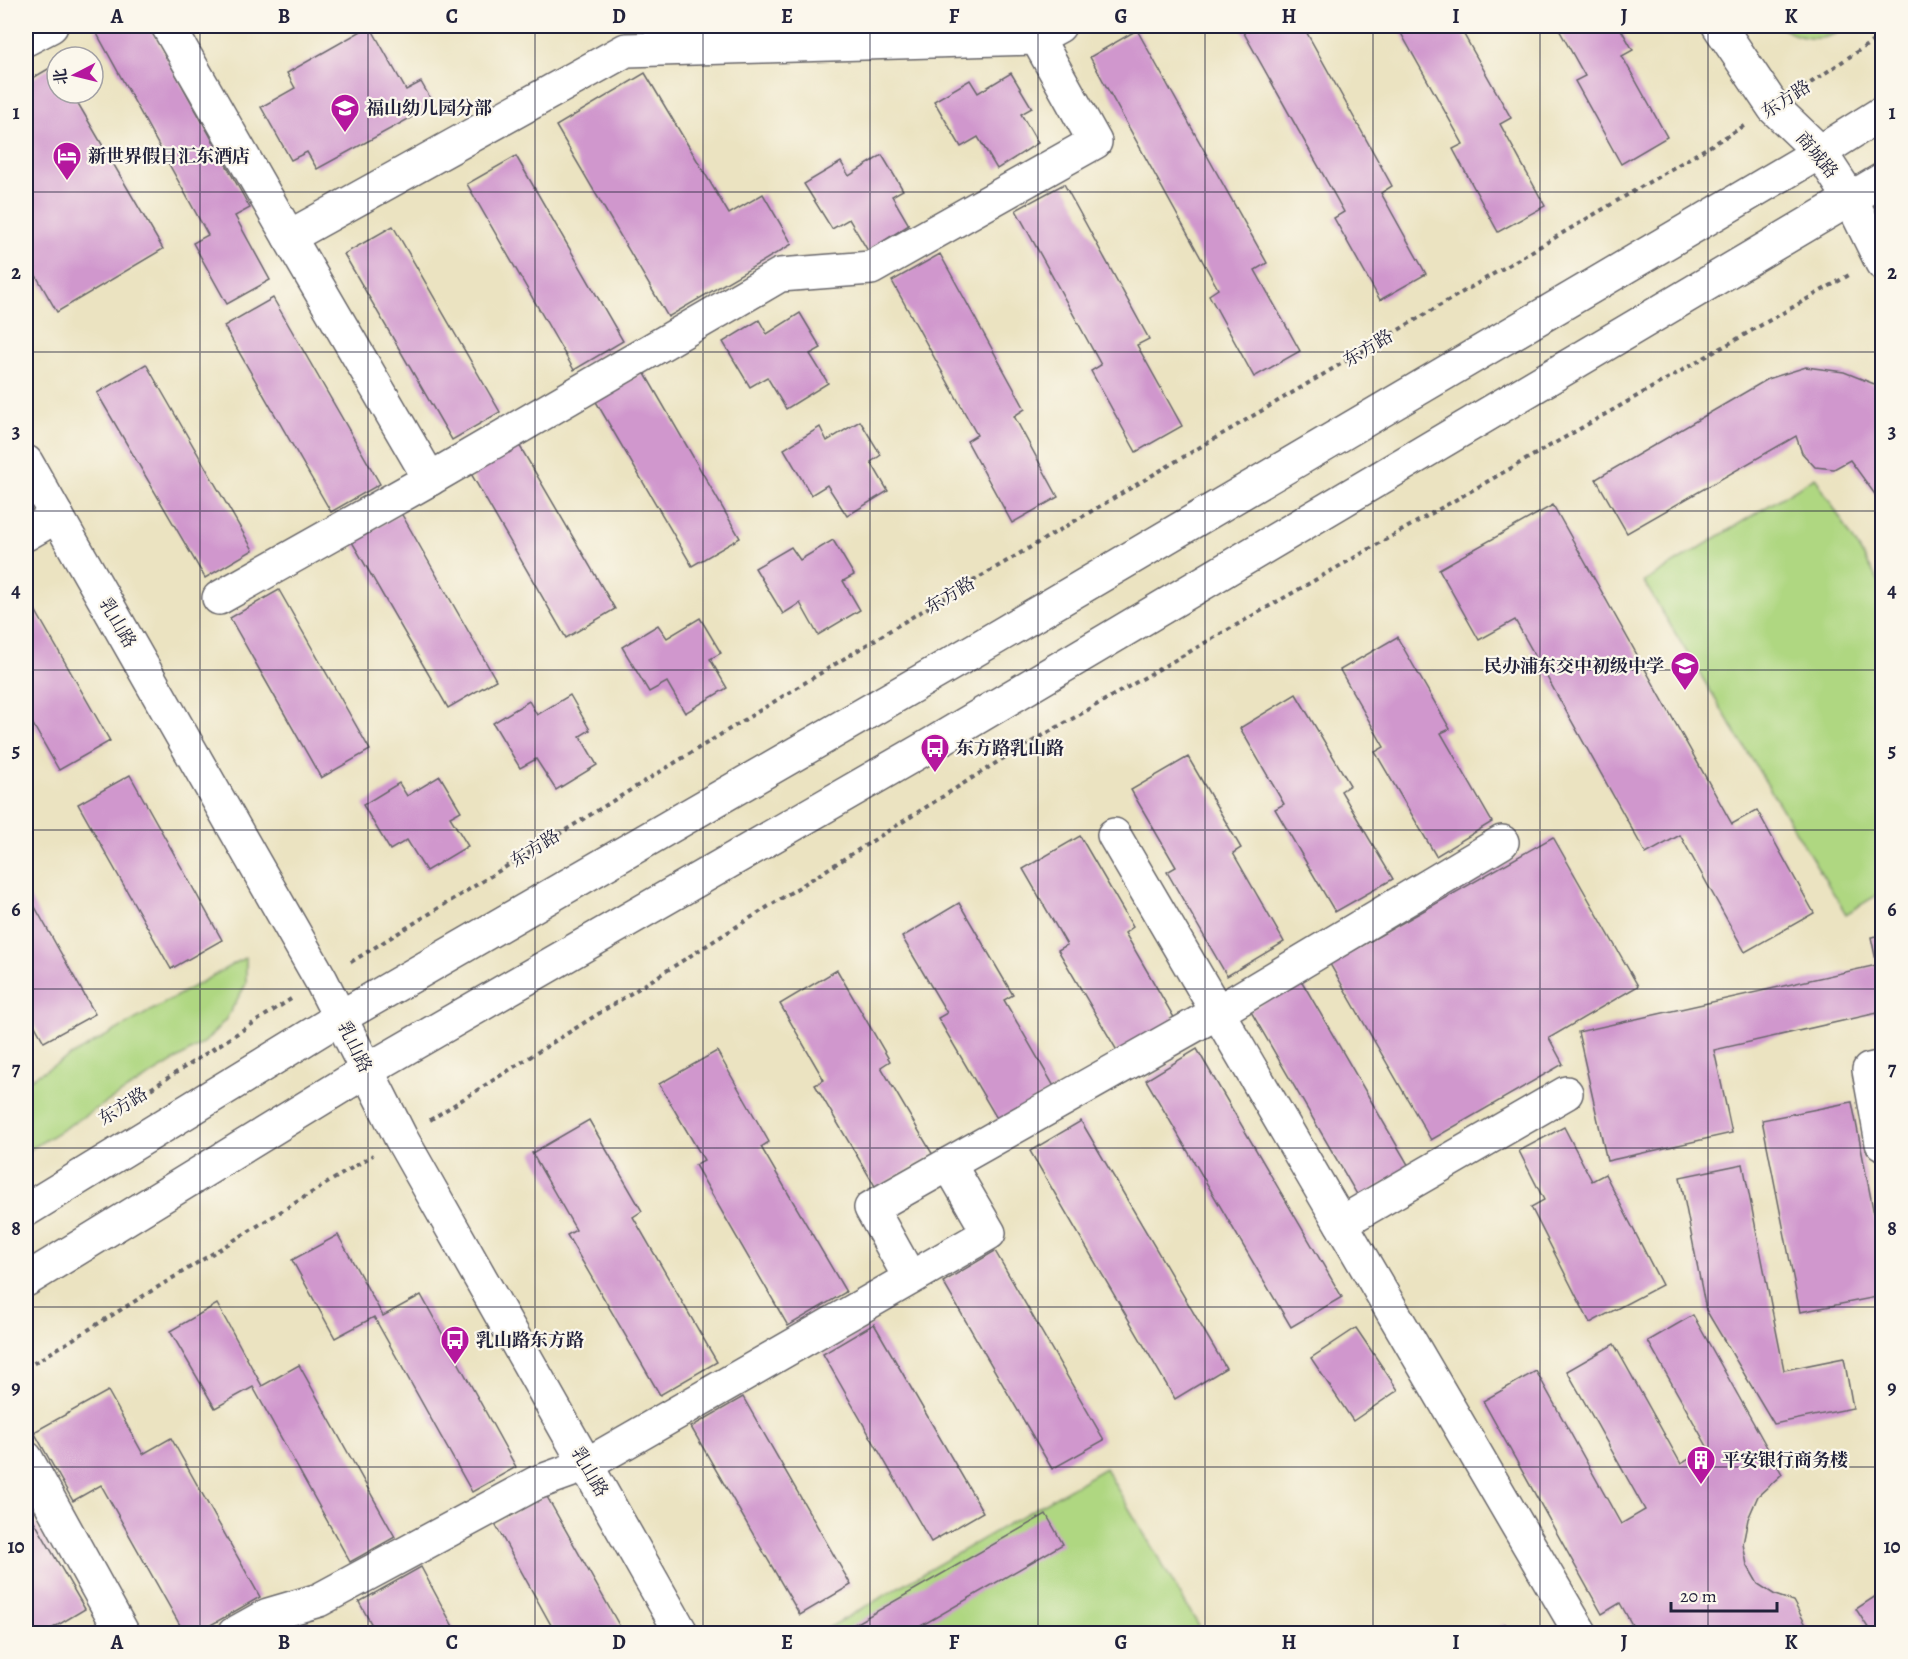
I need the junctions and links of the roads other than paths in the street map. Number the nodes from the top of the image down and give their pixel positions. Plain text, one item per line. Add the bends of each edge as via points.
1 (51, 26) edge
2 (168, 26) edge
3 (1719, 26) edge
4 (1048, 32) edge
5 (619, 38) edge
6 (26, 39) edge
7 (1882, 113) edge
8 (1820, 152) junction
9 (1882, 180) edge
10 (1850, 198) junction
11 (289, 237) junction
12 (1881, 260) edge
13 (26, 462) edge
14 (430, 479) junction
15 (57, 516) junction
16 (26, 534) edge
17 (219, 598) dead end
18 (1114, 835) dead end
19 (1502, 842) dead end
20 (1218, 1012) junction
21 (340, 1017) junction
22 (1882, 1067) edge
23 (366, 1071) junction
24 (1566, 1093) dead end
25 (1882, 1143) edge
26 (949, 1164) junction
27 (26, 1210) edge
28 (1341, 1223) junction
29 (910, 1278) junction
30 (26, 1280) edge
31 (26, 1458) edge
32 (586, 1465) junction
33 (123, 1634) edge
34 (234, 1634) edge
35 (682, 1634) edge
36 (1581, 1634) edge

1 - 6 main road
2 - 11 main road
3 - 8 main road, 商城路 via 1774,108
4 - 5 main road
4 - 14 main road via 1095,142 871,268 780,275
5 - 11 main road
7 - 8 main road, 东方路
8 - 10 main road, 商城路
8 - 21 main road, 东方路 via 980,647
9 - 10 main road
10 - 12 main road, 商城路
10 - 23 main road via 922,750
11 - 14 main road
13 - 15 main road, 乳山路
14 - 17 main road
15 - 16 main road
15 - 21 main road, 乳山路
18 - 20 main road
19 - 20 main road
20 - 26 main road
20 - 28 main road
21 - 23 main road, 乳山路
21 - 27 main road, 东方路
22 - 25 main road via 1869,1070
23 - 30 main road
23 - 32 main road, 乳山路
24 - 28 main road
26 - 29 main road via 871,1208
26 - 29 main road via 989,1233
28 - 36 main road
29 - 32 main road
31 - 33 main road
32 - 34 main road via 536,1483 319,1600 268,1615
32 - 35 main road, 乳山路

